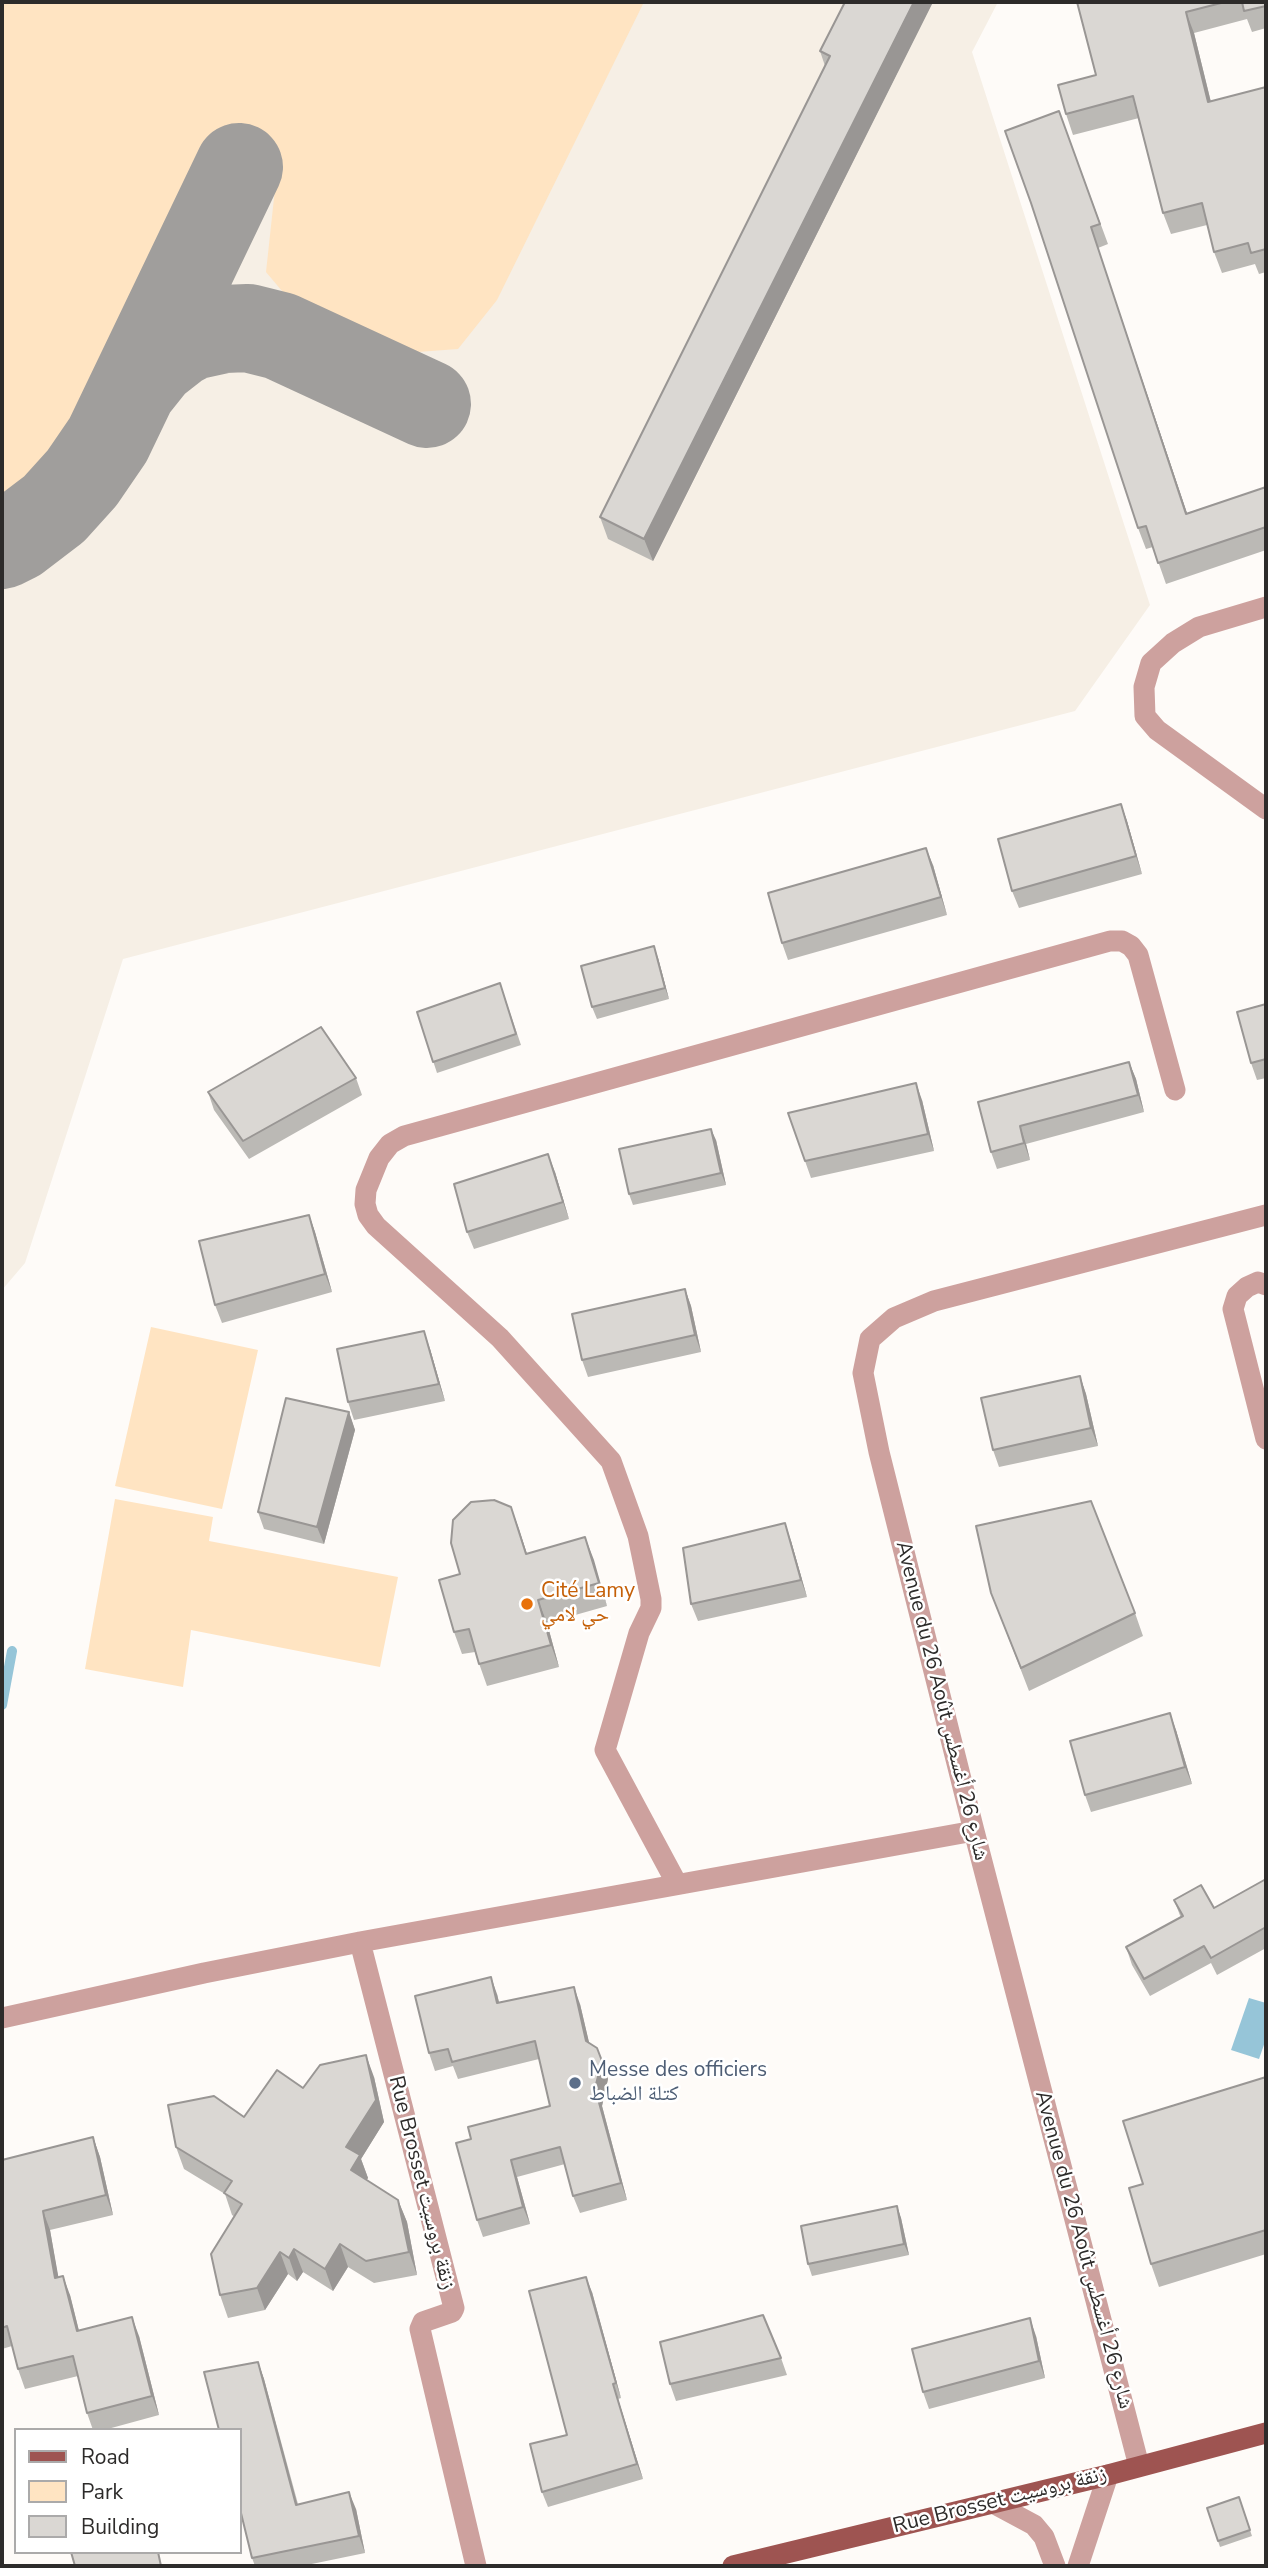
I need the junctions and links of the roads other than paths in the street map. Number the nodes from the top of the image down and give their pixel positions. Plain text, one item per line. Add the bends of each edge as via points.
1 (1266, 607) edge
2 (1266, 809) edge
3 (1175, 1090) dead end
4 (1266, 1215) edge
5 (1266, 1286) edge
6 (1266, 1439) edge
7 (974, 1831) junction
8 (677, 1884) junction
9 (360, 1942) junction
10 (2, 2018) edge
11 (1266, 2434) edge
12 (1139, 2466) junction
13 (1108, 2475) junction
14 (993, 2503) junction
15 (476, 2566) edge
16 (733, 2566) edge
17 (1055, 2566) edge
18 (1078, 2566) edge

1 - 2 street via 1199,627 1173,643 1151,663 1144,687 1145,716 1157,730
3 - 8 street via 1138,955 1122,941 1111,941 404,1136 379,1158 365,1203 376,1226 500,1338 611,1461 638,1536 651,1608 639,1633 605,1750
4 - 7 street, Avenue du 26 Août شارع 26 أغسطس via 934,1301 894,1318 870,1339 863,1373 879,1452
5 - 6 street via 1258,1282 1247,1287 1237,1296 1233,1309
7 - 8 street
7 - 12 street, Avenue du 26 Août شارع 26 أغسطس
8 - 9 street
9 - 10 street
9 - 15 street, Rue Brosset زنقة بروسيت via 454,2308 423,2322 419,2329
11 - 12 main road, Rue Brosset زنقة بروسيت
12 - 13 main road, Rue Brosset زنقة بروسيت
13 - 14 main road, Rue Brosset زنقة بروسيت
13 - 18 street
14 - 16 main road, Rue Brosset زنقة بروسيت
14 - 17 street via 1034,2525

